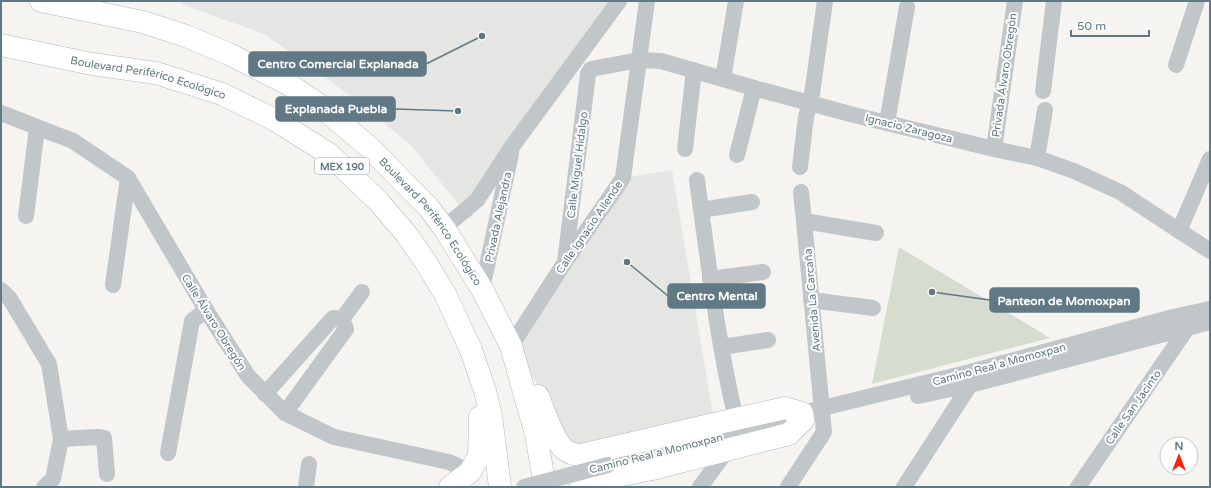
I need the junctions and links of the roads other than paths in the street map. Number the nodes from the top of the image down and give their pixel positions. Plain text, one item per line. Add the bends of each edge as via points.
1 (42, 1) edge
2 (618, 1) edge
3 (647, 1) edge
4 (736, 1) edge
5 (825, 1) edge
6 (1015, 1) edge
7 (1054, 1) edge
8 (1197, 1) edge
9 (907, 7) dead end
10 (1, 45) edge
11 (639, 60) junction
12 (1176, 65) dead end
13 (591, 70) joint
14 (694, 70) junction
15 (723, 79) junction
16 (754, 88) junction
17 (1043, 92) dead end
18 (810, 103) junction
19 (1046, 110) dead end
20 (1, 114) edge
21 (887, 123) junction
22 (37, 128) junction
23 (513, 145) junction
24 (685, 149) dead end
25 (994, 149) junction
26 (737, 155) dead end
27 (1037, 158) junction
28 (1210, 159) edge
29 (800, 167) dead end
30 (128, 178) junction
31 (697, 180) dead end
32 (800, 192) dead end
33 (752, 202) dead end
34 (701, 210) junction
35 (26, 216) dead end
36 (804, 220) junction
37 (444, 228) junction
38 (1180, 231) junction
39 (876, 233) dead end
40 (1210, 251) edge
41 (565, 262) junction
42 (763, 272) dead end
43 (710, 279) junction
44 (113, 285) dead end
45 (482, 289) junction
46 (1, 290) edge
47 (362, 292) dead end
48 (811, 300) junction
49 (873, 308) dead end
50 (1210, 309) edge
51 (206, 310) junction
52 (342, 319) junction
53 (1210, 322) edge
54 (1188, 327) junction
55 (768, 340) dead end
56 (511, 346) junction
57 (722, 347) junction
58 (471, 350) junction
59 (970, 379) junction
60 (266, 394) junction
61 (285, 413) junction
62 (808, 416) junction
63 (736, 418) junction
64 (61, 439) junction
65 (728, 449) junction
66 (168, 453) dead end
67 (309, 464) dead end
68 (470, 472) junction
69 (107, 474) dead end
70 (44, 487) edge
71 (306, 487) edge
72 (450, 487) edge
73 (500, 487) edge
74 (524, 487) edge
75 (545, 487) edge
76 (581, 487) edge
77 (700, 487) edge
78 (788, 487) edge
79 (904, 487) edge
80 (1078, 487) edge

1 - 37 highway, Boulevard Periférico Ecológico / MEX 190 via 158,26 229,54 290,85 318,104 370,148 420,197
2 - 23 street
3 - 11 street, Calle Ignacio Allende
4 - 15 street
5 - 18 street
6 - 25 street, Privada Álvaro Obregón
7 - 17 street
8 - 12 street
9 - 21 street
10 - 58 highway, Boulevard Periférico Ecológico / MEX 190 via 92,64 156,73 222,94 275,120 329,154 379,202 426,261 445,294
11 - 13 street, Ignacio Zaragoza
11 - 14 street, Ignacio Zaragoza via 661,61
11 - 41 street, Calle Ignacio Allende via 623,178
13 - 41 street, Calle Miguel Hidalgo via 588,74
14 - 15 street, Ignacio Zaragoza
14 - 24 street
15 - 16 street, Ignacio Zaragoza
16 - 18 street, Ignacio Zaragoza
16 - 26 street
18 - 21 street, Ignacio Zaragoza
18 - 29 street
19 - 27 street
20 - 22 street, Calle Álvaro Obregón
21 - 25 street, Ignacio Zaragoza
22 - 30 street, Calle Álvaro Obregón via 74,141
22 - 35 street
23 - 37 street via 477,200
23 - 45 street, Privada Alejandra
25 - 27 street, Ignacio Zaragoza
27 - 38 street, Ignacio Zaragoza via 1120,192
28 - 38 street
30 - 44 street
30 - 51 street, Calle Álvaro Obregón
31 - 34 street
32 - 36 street, Avenida La Carcaña
33 - 34 street
34 - 43 street
36 - 39 street
36 - 48 street, Avenida La Carcaña
37 - 45 highway, Boulevard Periférico Ecológico / MEX 190
38 - 40 street, Ignacio Zaragoza
41 - 56 street, Calle Ignacio Allende
42 - 43 street
43 - 57 street
45 - 56 highway, Boulevard Periférico Ecológico / MEX 190
46 - 64 street via 10,299 49,364
47 - 52 street
48 - 49 street
48 - 62 street, Avenida La Carcaña
50 - 59 street, Camino Real a Momoxpan via 1173,317
51 - 60 street, Calle Álvaro Obregón via 248,376
51 - 66 street via 192,321
52 - 60 street via 333,318
52 - 61 street via 346,329
53 - 54 street, Camino Real a Momoxpan
54 - 59 street, Camino Real a Momoxpan
54 - 80 street, Calle San Jacinto
55 - 57 street
56 - 63 highway via 530,377 557,441 563,449 572,454 581,455
56 - 75 highway, Boulevard Periférico Ecológico / MEX 190 via 536,434
57 - 63 street
58 - 68 highway via 480,398 481,432 479,456
58 - 73 highway, Boulevard Periférico Ecológico / MEX 190 via 491,416
59 - 62 street, Camino Real a Momoxpan
59 - 79 street
60 - 61 street, Calle Álvaro Obregón
61 - 68 street, Calle Álvaro Obregón via 334,437 449,462
62 - 63 highway via 785,408
62 - 65 highway via 789,434
62 - 74 street, Camino Real a Momoxpan, bridge
62 - 78 street, Avenida La Carcaña via 824,432
64 - 69 street via 104,438
64 - 70 street via 53,478
65 - 76 highway via 652,469 588,482
65 - 77 street
67 - 71 street
68 - 72 highway

